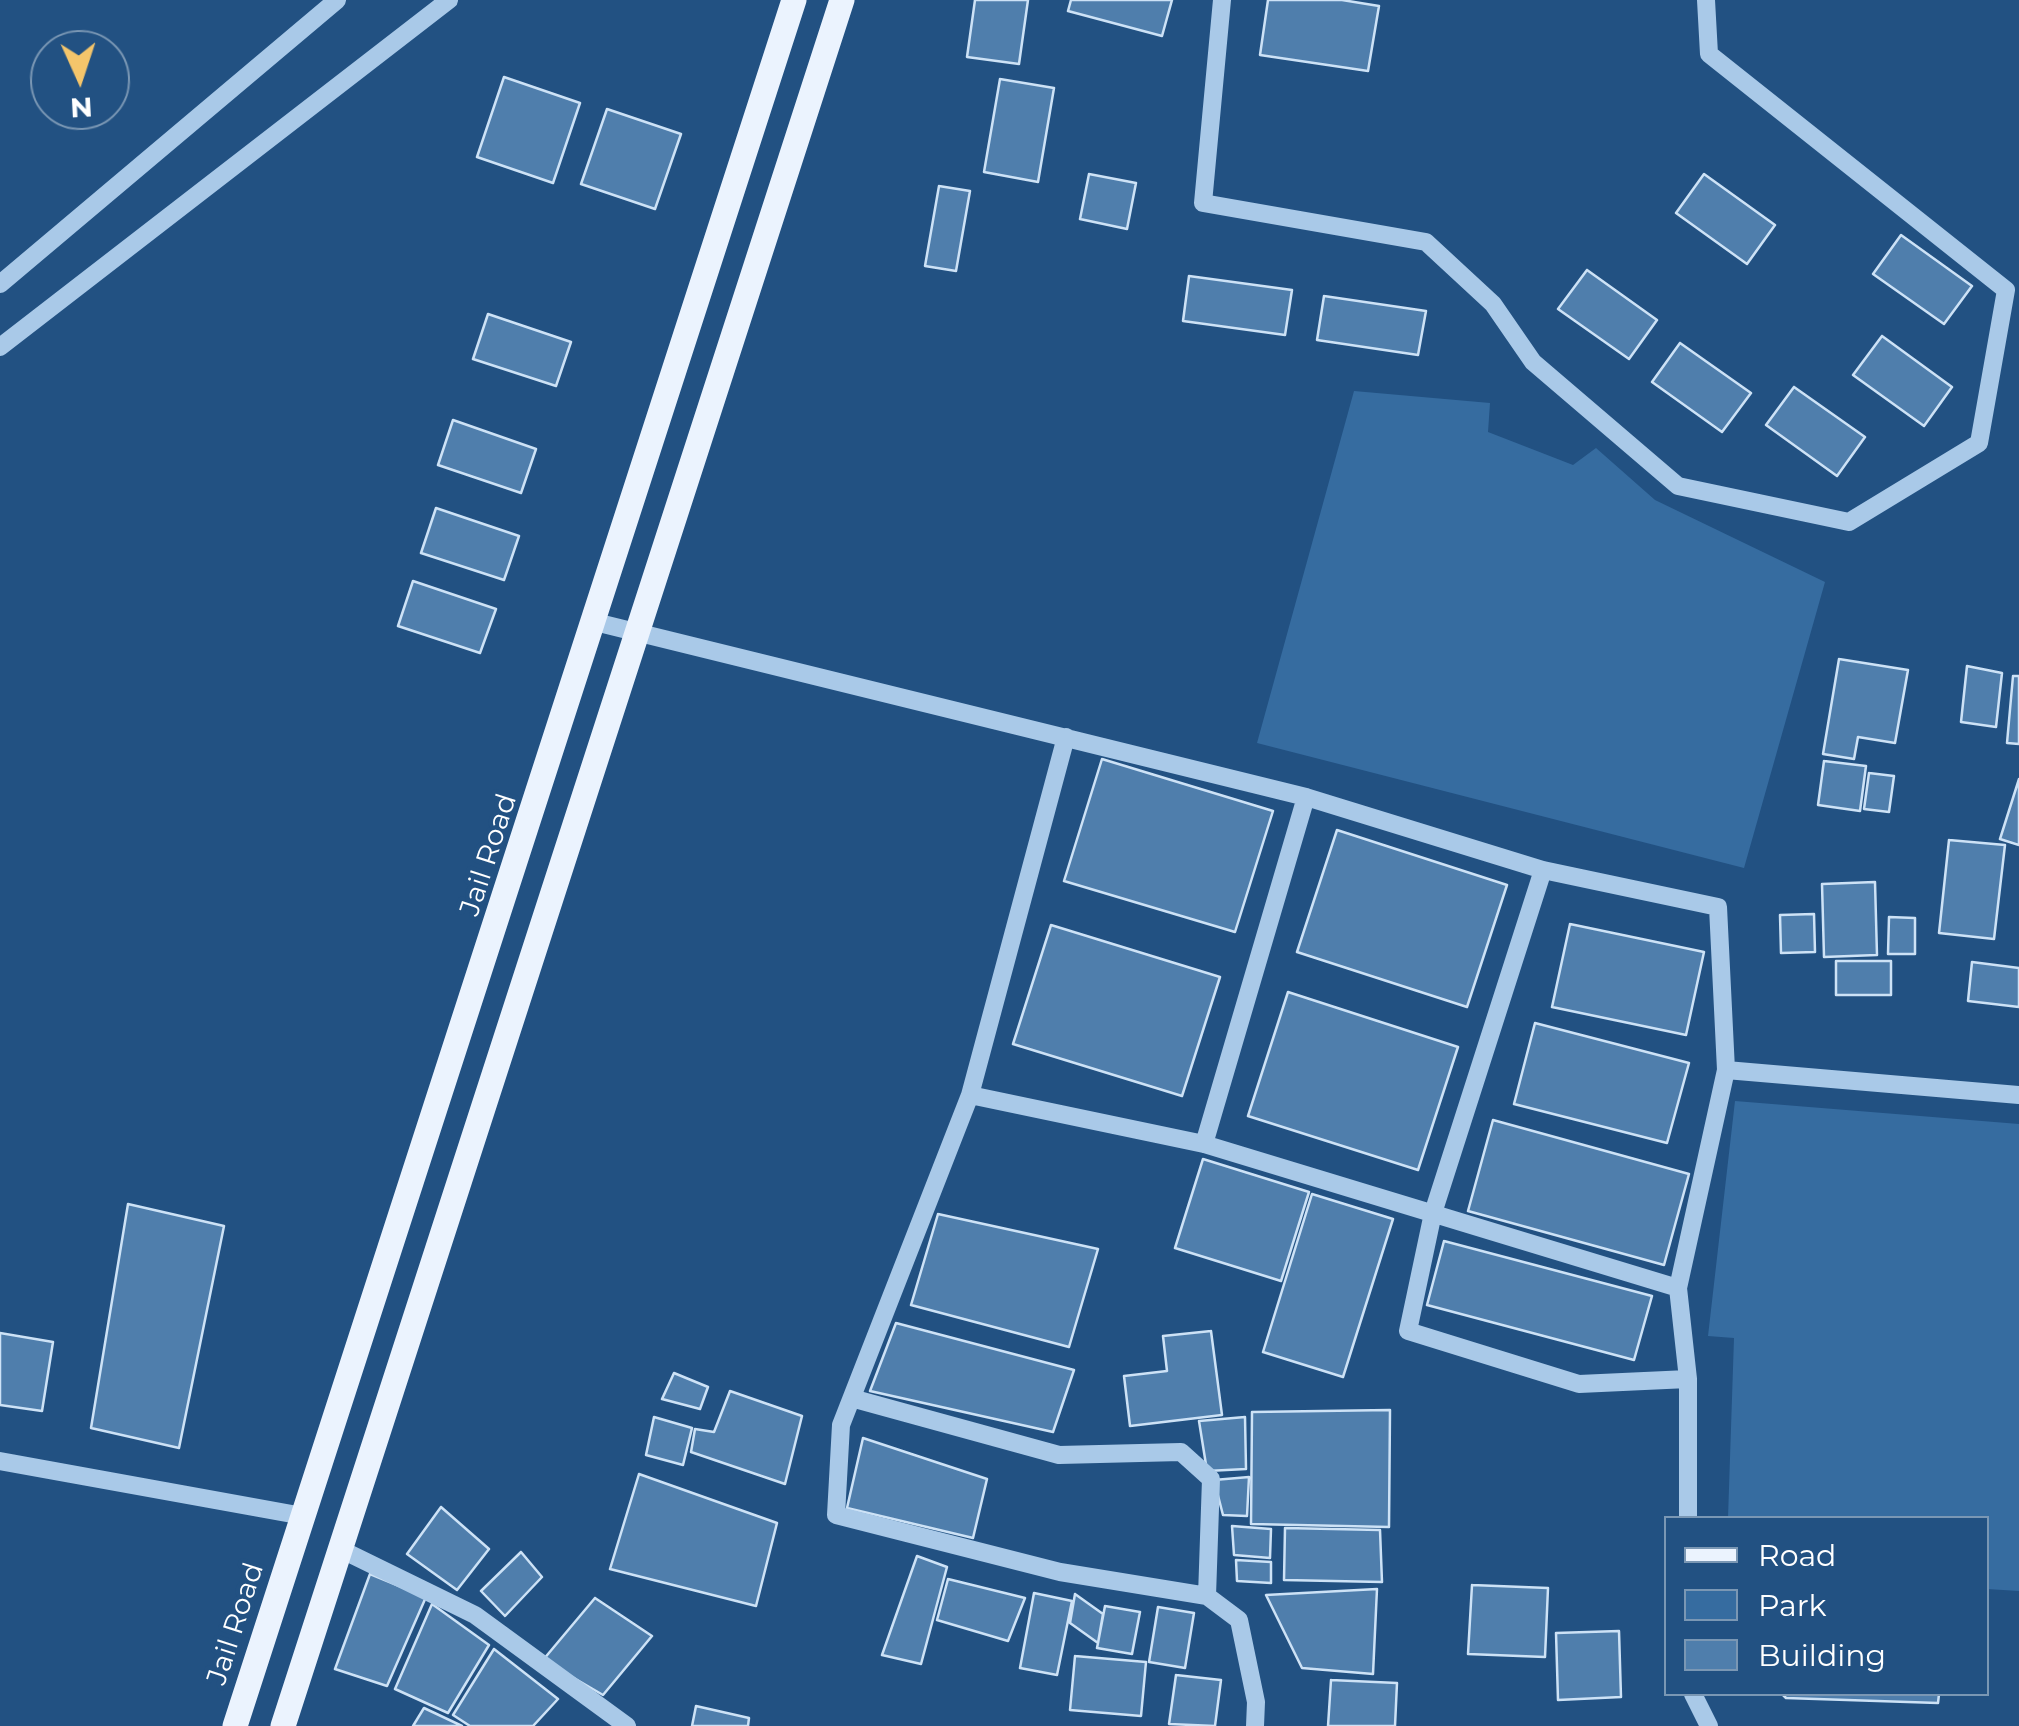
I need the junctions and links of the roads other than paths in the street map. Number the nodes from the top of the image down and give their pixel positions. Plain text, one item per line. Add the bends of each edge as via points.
1 (337, 0) edge
2 (450, 0) edge
3 (794, 0) edge
4 (842, 0) edge
5 (1222, 0) edge
6 (1706, 0) edge
7 (0, 284) edge
8 (0, 347) edge
9 (596, 622) junction
10 (638, 633) junction
11 (1066, 738) junction
12 (1306, 797) junction
13 (1543, 870) junction
14 (1726, 1070) junction
15 (970, 1095) junction
16 (2019, 1096) edge
17 (1204, 1144) junction
18 (1433, 1214) junction
19 (1678, 1288) junction
20 (1688, 1379) junction
21 (855, 1399) junction
22 (0, 1461) edge
23 (304, 1516) junction
24 (1688, 1516) edge
25 (338, 1548) junction
26 (1206, 1596) junction
27 (1694, 1696) edge
28 (235, 1726) edge
29 (283, 1726) edge
30 (627, 1726) edge
31 (1255, 1726) edge
32 (1708, 1726) edge

1 - 7 street
2 - 8 street
3 - 9 main road, Jail Road
4 - 10 main road
5 - 6 street via 1203,202 1426,242 1493,304 1533,362 1678,486 1849,522 1979,443 2006,290 1709,54
9 - 10 street
9 - 23 main road, Jail Road
10 - 11 street
10 - 25 main road
11 - 12 street
11 - 15 street
12 - 13 street
12 - 17 street
13 - 14 street via 1718,907
13 - 18 street
14 - 16 street
14 - 19 street
15 - 17 street
15 - 21 street
17 - 18 street
18 - 19 street
18 - 20 street via 1408,1331 1580,1384
19 - 20 street
20 - 24 street
21 - 26 street via 1059,1455 1180,1452 1210,1479
21 - 26 street via 841,1426 836,1515 1060,1572
22 - 23 street
23 - 28 main road, Jail Road
25 - 29 main road
25 - 30 street via 475,1615
26 - 31 street via 1240,1620
27 - 32 street

